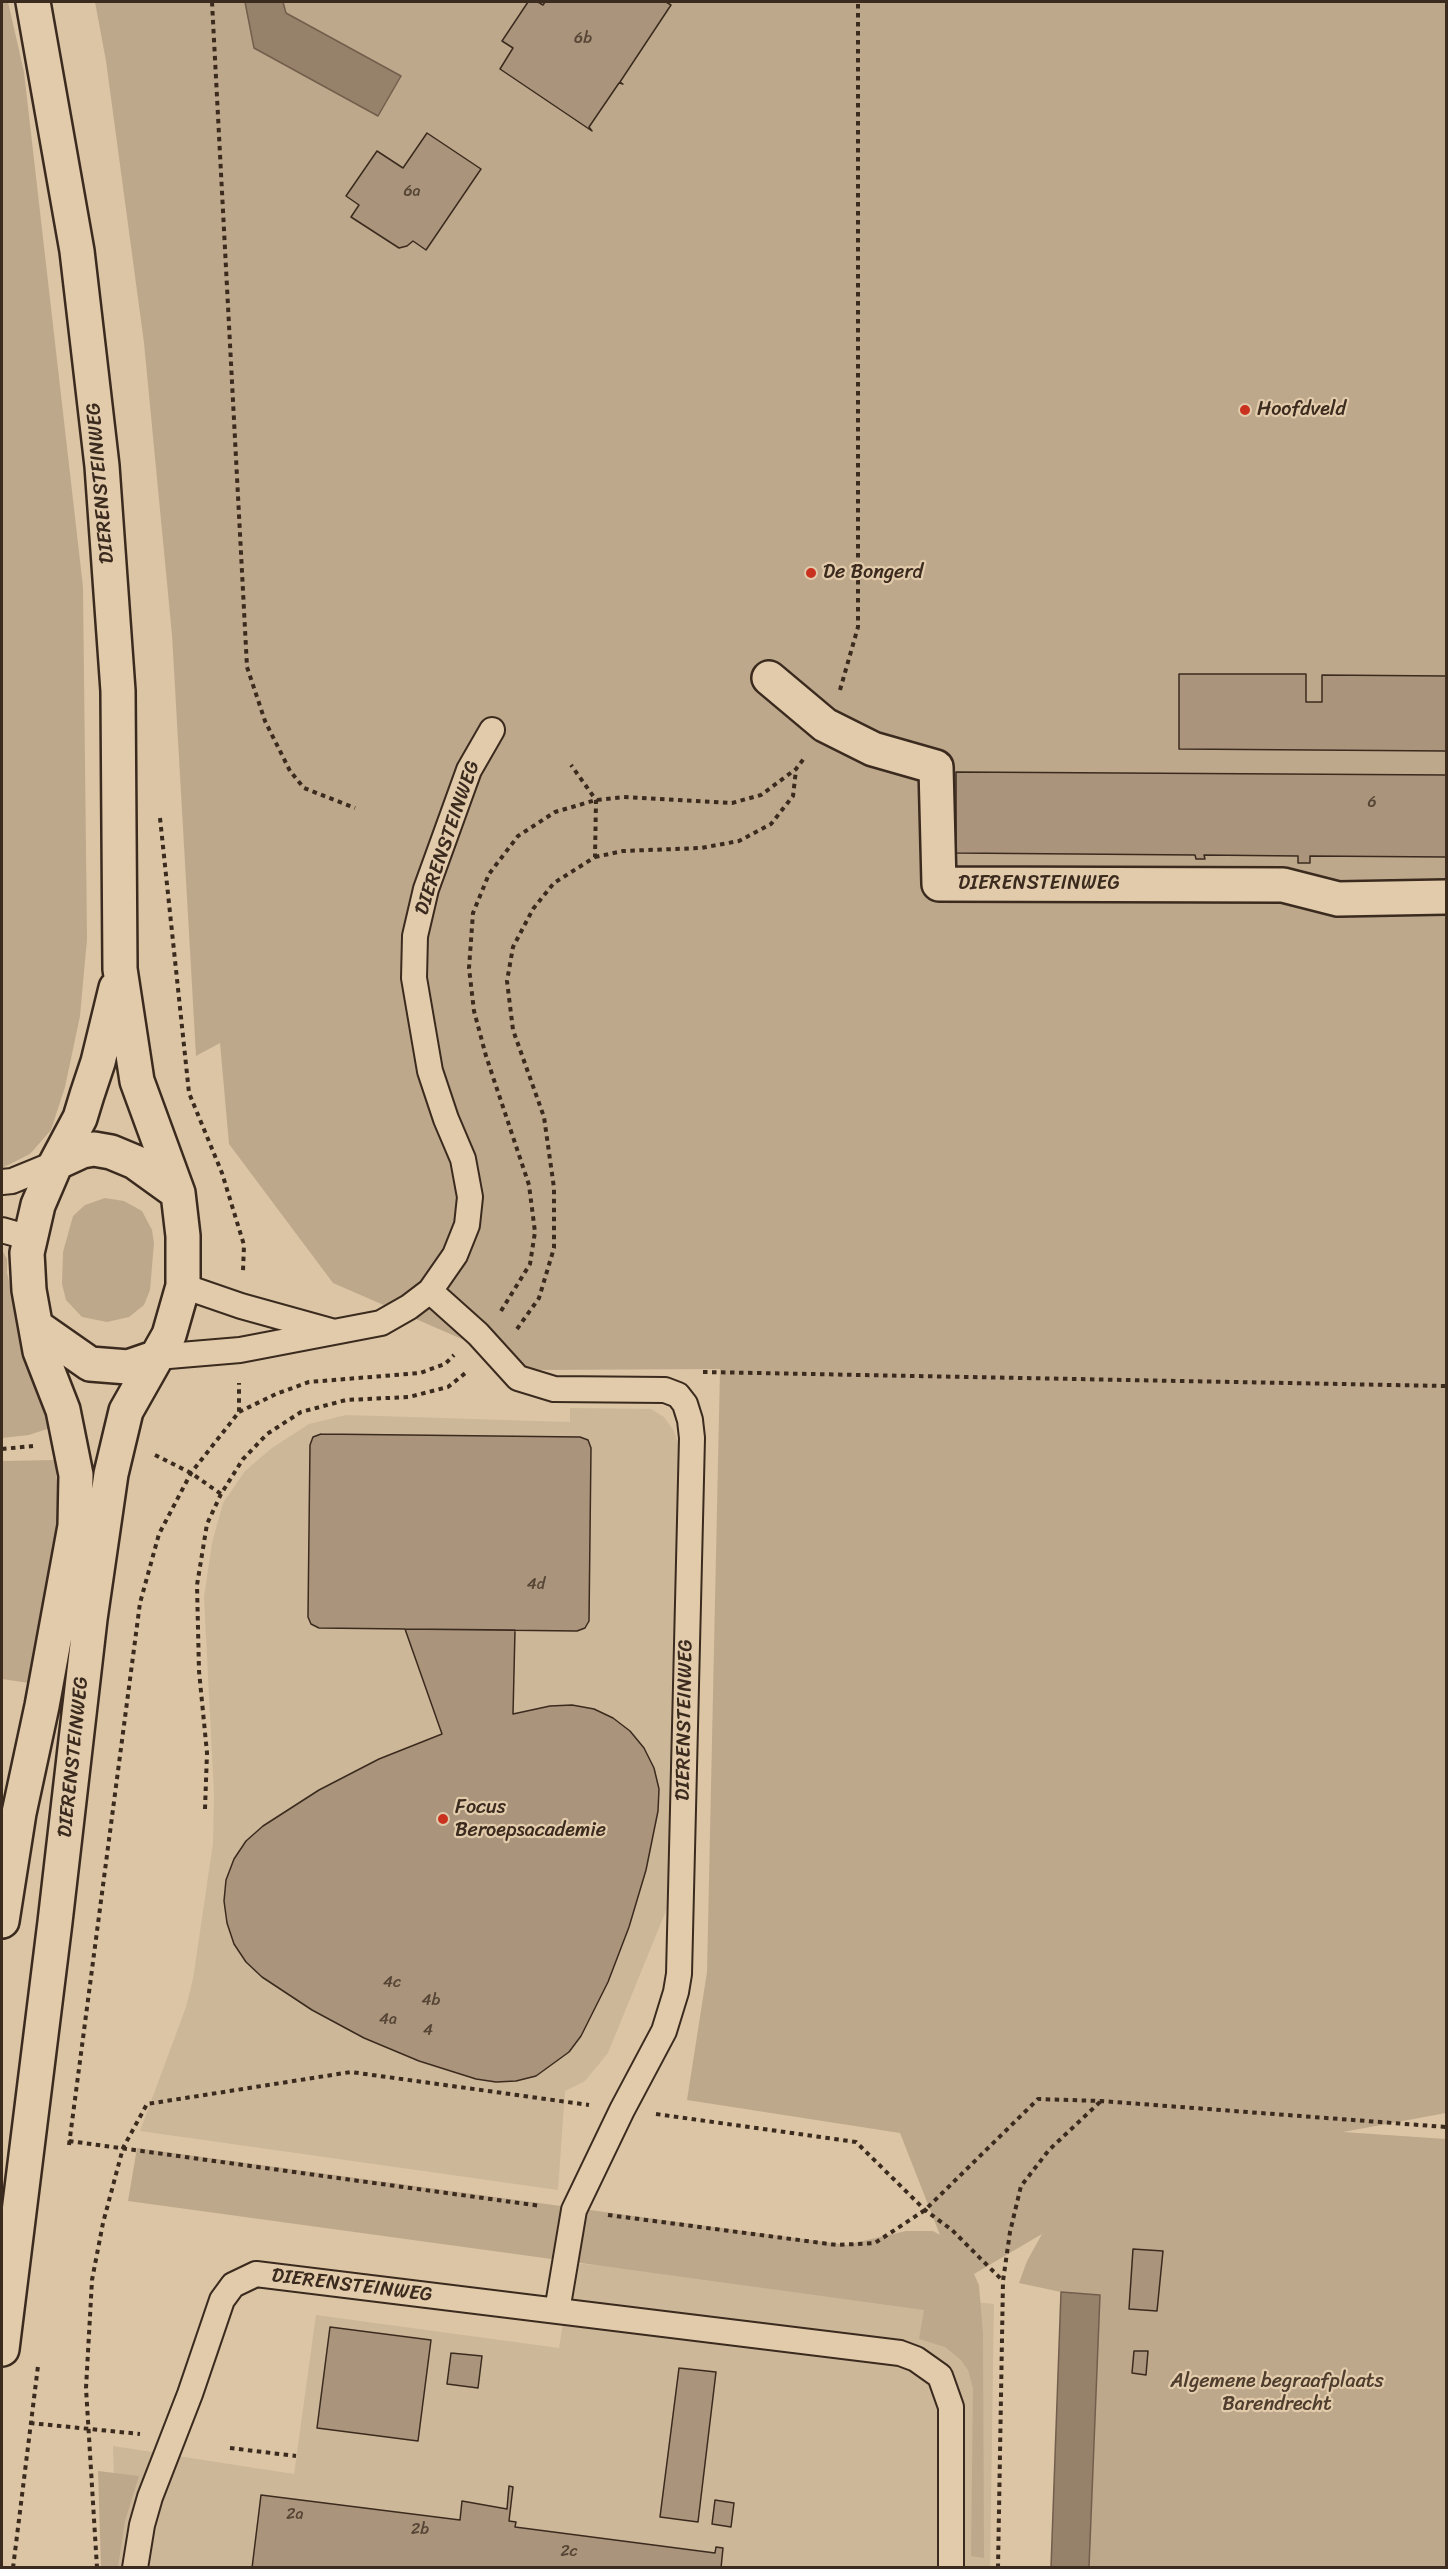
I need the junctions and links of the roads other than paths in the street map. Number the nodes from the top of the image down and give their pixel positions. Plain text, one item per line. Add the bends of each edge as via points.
1 (33, 2) edge
2 (770, 678) dead end
3 (492, 730) dead end
4 (1446, 897) edge
5 (120, 969) junction
6 (56, 1163) junction
7 (2, 1182) edge
8 (178, 1192) junction
9 (16, 1234) edge
10 (183, 1286) junction
11 (430, 1291) junction
12 (37, 1327) junction
13 (339, 1333) junction
14 (157, 1357) junction
15 (2, 1921) edge
16 (557, 2311) junction
17 (2, 2349) edge
18 (135, 2568) edge
19 (951, 2568) edge

1 - 5 main road, DIERENSTEINWEG via 77,251 102,466 118,691
2 - 4 main road, DIERENSTEINWEG via 825,726 873,749 936,767 939,884 1283,885 1338,899
3 - 11 lane, DIERENSTEINWEG via 469,770 426,889 415,936 414,978 430,1071 463,1159 470,1197 467,1225 455,1255
5 - 6 main road, DIERENSTEINWEG via 80,1118
5 - 8 main road, DIERENSTEINWEG via 137,1081
6 - 7 lane
6 - 8 main road via 82,1151 111,1152 135,1162
6 - 9 main road via 38,1205
8 - 10 main road
9 - 12 main road via 27,1253
10 - 13 lane, DIERENSTEINWEG
10 - 14 main road via 169,1335
11 - 13 lane, DIERENSTEINWEG via 381,1323
11 - 16 lane, DIERENSTEINWEG via 478,1334 518,1378 554,1389 665,1390 678,1395 690,1420 679,1974 664,2031 574,2210
12 - 14 main road via 90,1364 128,1367
12 - 15 main road, DIERENSTEINWEG via 40,1351 63,1410 76,1475 75,1526
13 - 14 lane, DIERENSTEINWEG via 240,1350
14 - 17 main road, DIERENSTEINWEG via 126,1411 111,1474 86,1648
16 - 18 lane, DIERENSTEINWEG via 256,2274 233,2285 222,2300 150,2497
16 - 19 lane, DIERENSTEINWEG via 916,2358 940,2376 951,2408

